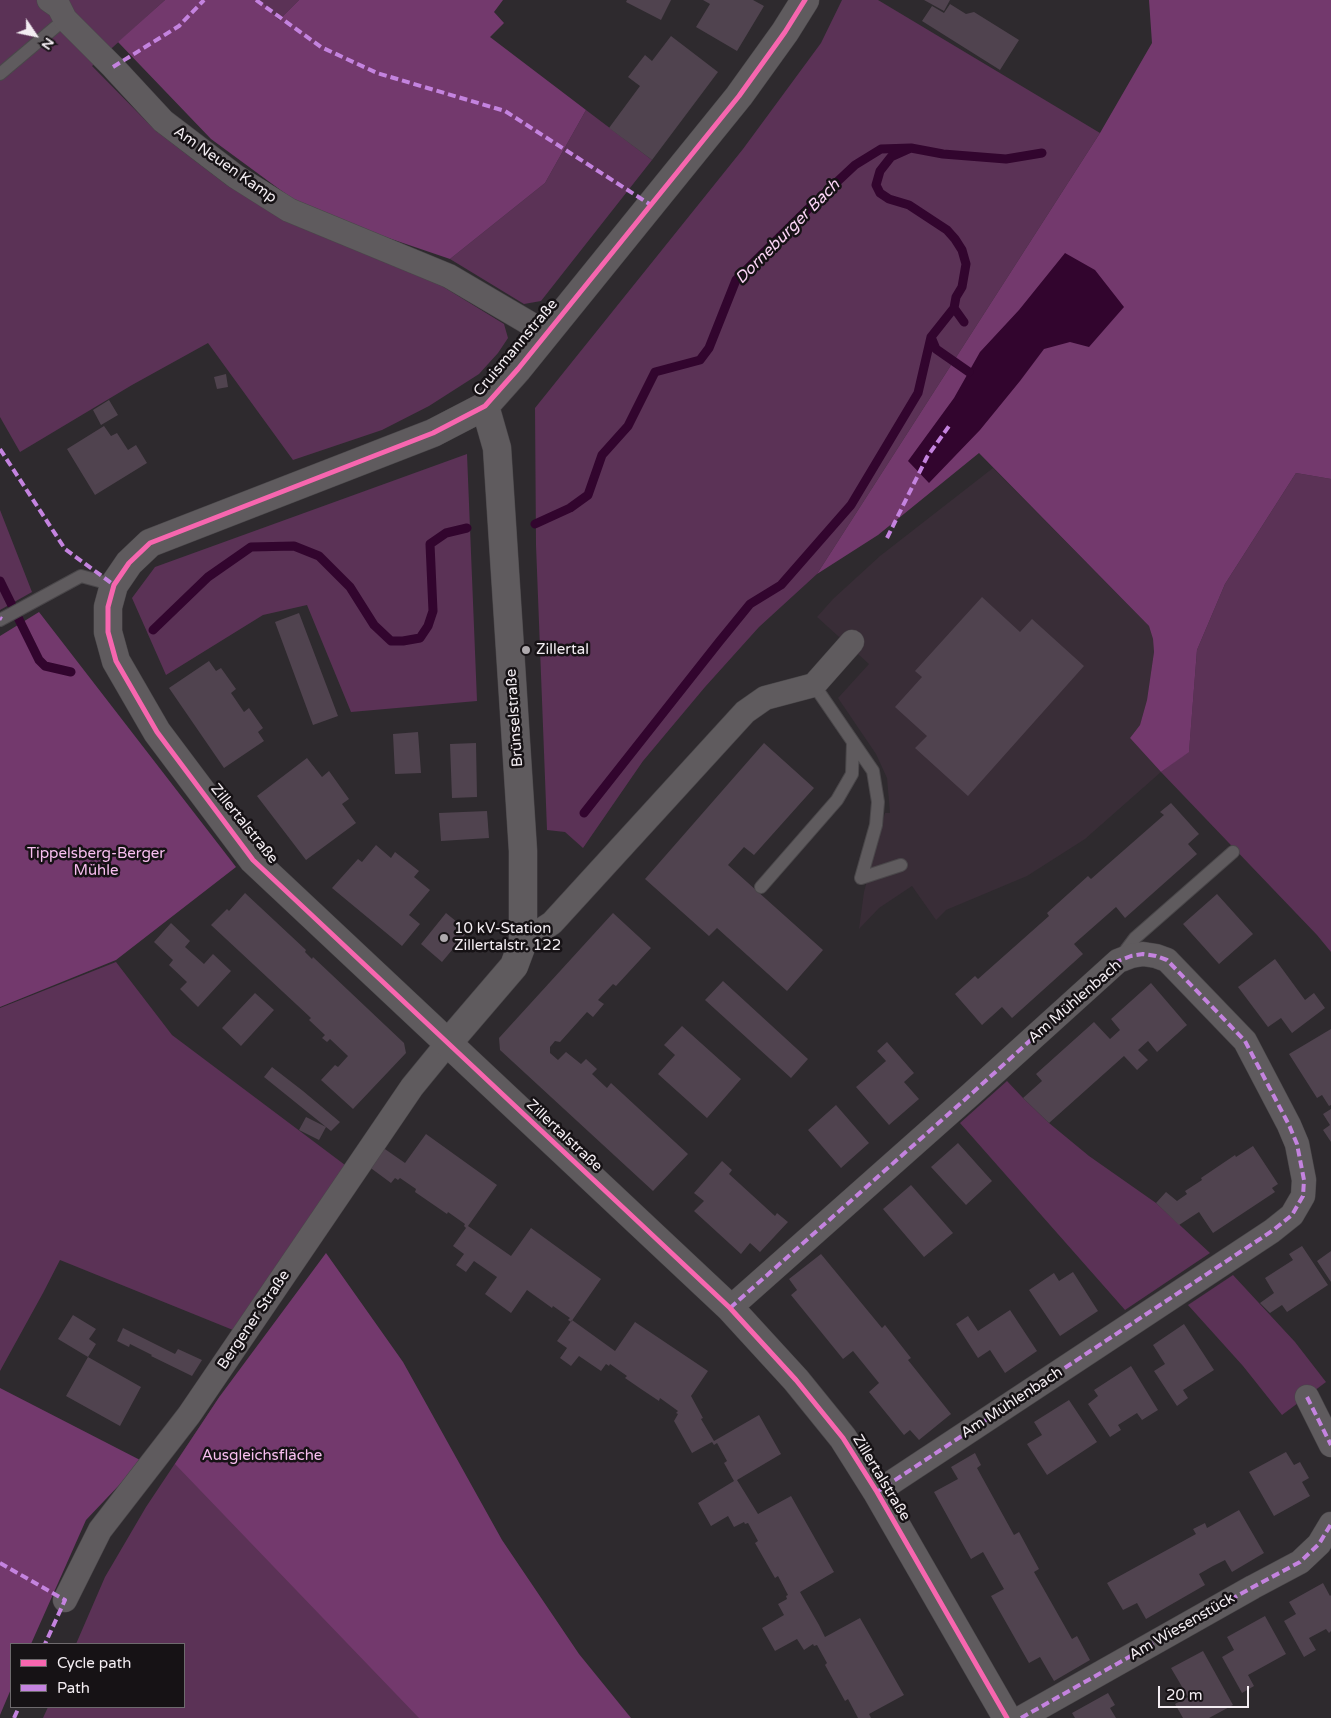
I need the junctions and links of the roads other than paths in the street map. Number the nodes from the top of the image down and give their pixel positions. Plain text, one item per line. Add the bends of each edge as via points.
1 (805, 0) edge
2 (58, 7) edge
3 (0, 74) edge
4 (546, 333) junction
5 (485, 406) junction
6 (114, 586) junction
7 (1, 619) edge
8 (852, 642) dead end
9 (814, 685) junction
10 (853, 742) junction
11 (1233, 852) dead end
12 (901, 865) dead end
13 (762, 887) dead end
14 (523, 942) junction
15 (1118, 961) junction
16 (448, 1043) junction
17 (730, 1308) junction
18 (1307, 1397) dead end
19 (1331, 1445) edge
20 (877, 1492) junction
21 (1331, 1524) edge
22 (65, 1600) dead end
23 (1007, 1718) edge
24 (1021, 1718) edge

1 - 4 street, Cruismannstraße via 740,96
2 - 3 lane
2 - 4 street, Am Neuen Kamp via 163,121 235,176 289,210 449,276
4 - 5 street, Cruismannstraße
5 - 6 street, Cruismannstraße via 433,433 150,543 129,563
5 - 14 street, Brünselstraße via 497,448 523,851
6 - 7 lane via 81,576
6 - 16 street, Zillertalstraße via 108,607 108,632 116,661 157,732 253,860
8 - 9 street
9 - 10 lane
9 - 14 street via 765,698 745,712 552,923
10 - 12 lane via 873,771 878,802 876,825 861,878
10 - 13 lane via 852,774 838,800
11 - 15 lane via 1135,938
14 - 16 street, Brünselstraße via 514,966
15 - 17 street, Am Mühlenbach
15 - 20 street, Am Mühlenbach via 1143,954 1167,960 1244,1041 1297,1144 1304,1180 1303,1196 1292,1215 1277,1227
16 - 17 street, Zillertalstraße
16 - 22 street, Bergener Straße via 412,1087 190,1415 100,1530
17 - 20 street, Zillertalstraße via 796,1380 842,1438
18 - 19 street
20 - 23 street, Zillertalstraße
21 - 24 street, Am Wiesenstück via 1319,1544 1300,1562

